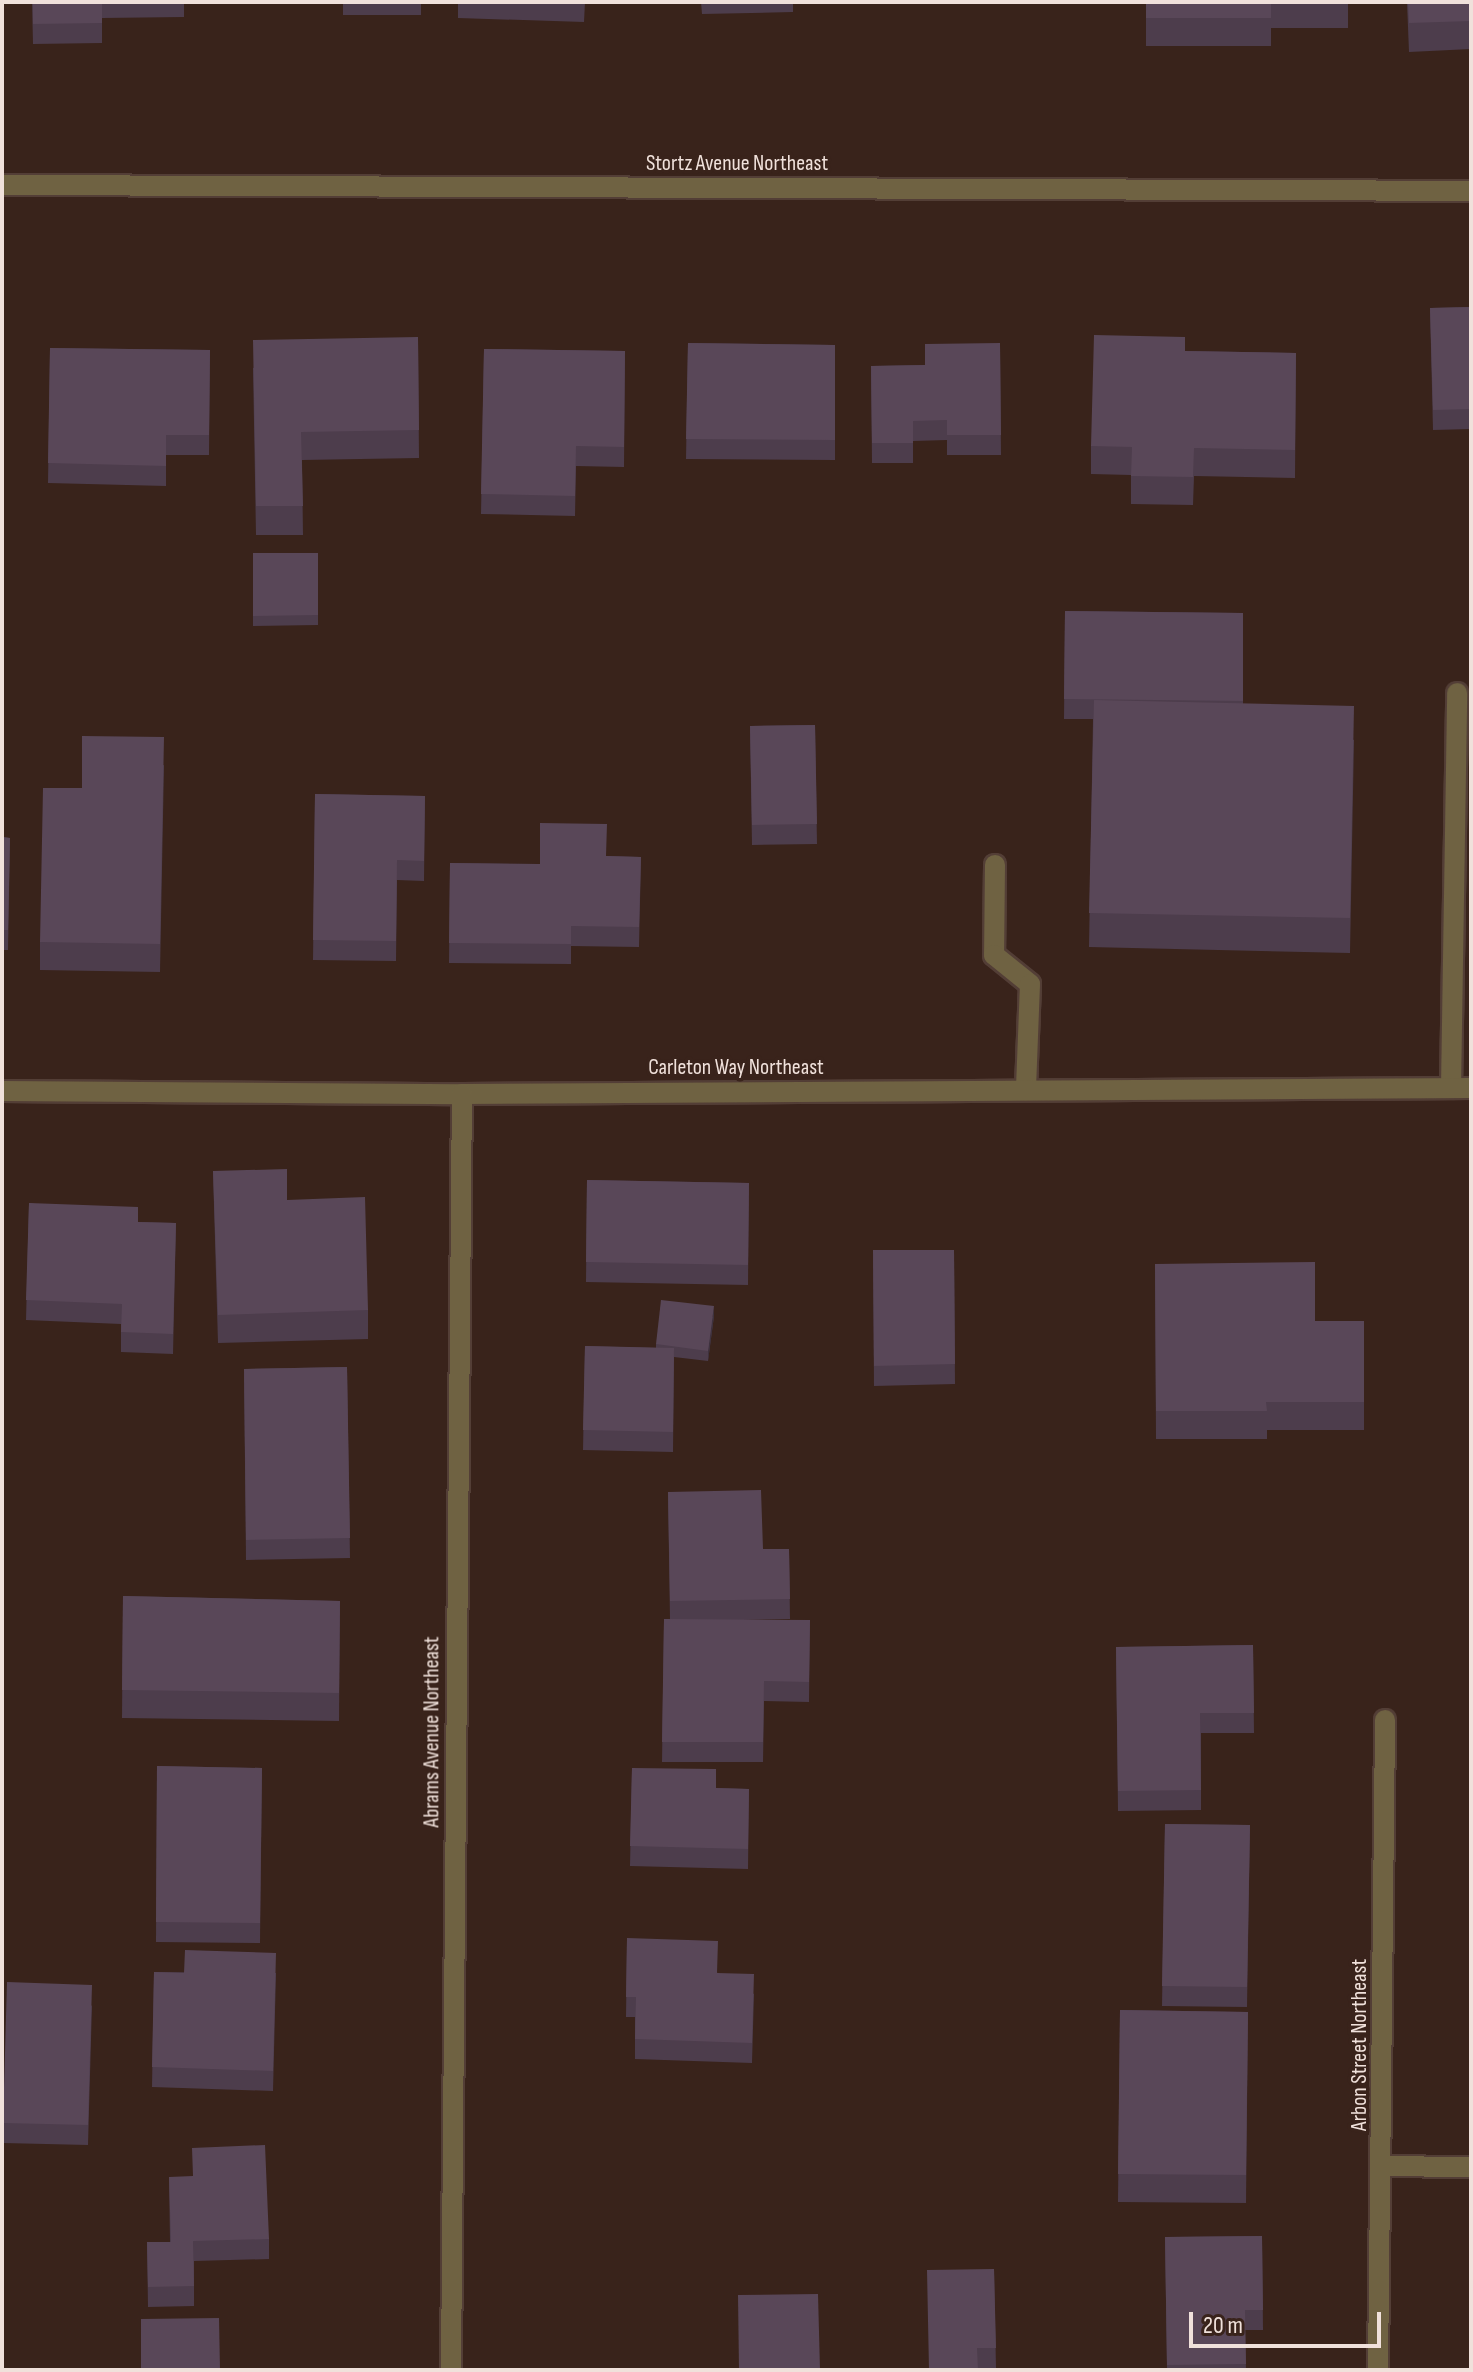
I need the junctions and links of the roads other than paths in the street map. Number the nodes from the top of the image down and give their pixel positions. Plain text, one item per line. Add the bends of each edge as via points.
1 (2, 185) edge
2 (1471, 191) edge
3 (1457, 693) dead end
4 (995, 865) dead end
5 (1461, 1088) edge
6 (1026, 1090) junction
7 (2, 1091) edge
8 (462, 1094) junction
9 (1385, 1720) dead end
10 (1383, 2166) junction
11 (1471, 2167) edge
12 (451, 2370) edge
13 (1378, 2370) edge

1 - 2 street, Stortz Avenue Northeast
3 - 5 street
4 - 6 street via 994,955 1030,984
5 - 6 street, Carleton Way Northeast
6 - 8 street, Carleton Way Northeast
7 - 8 street, Carleton Way Northeast
8 - 12 street, Abrams Avenue Northeast
9 - 10 street, Arbon Street Northeast
10 - 11 street
10 - 13 street, Arbon Street Northeast

